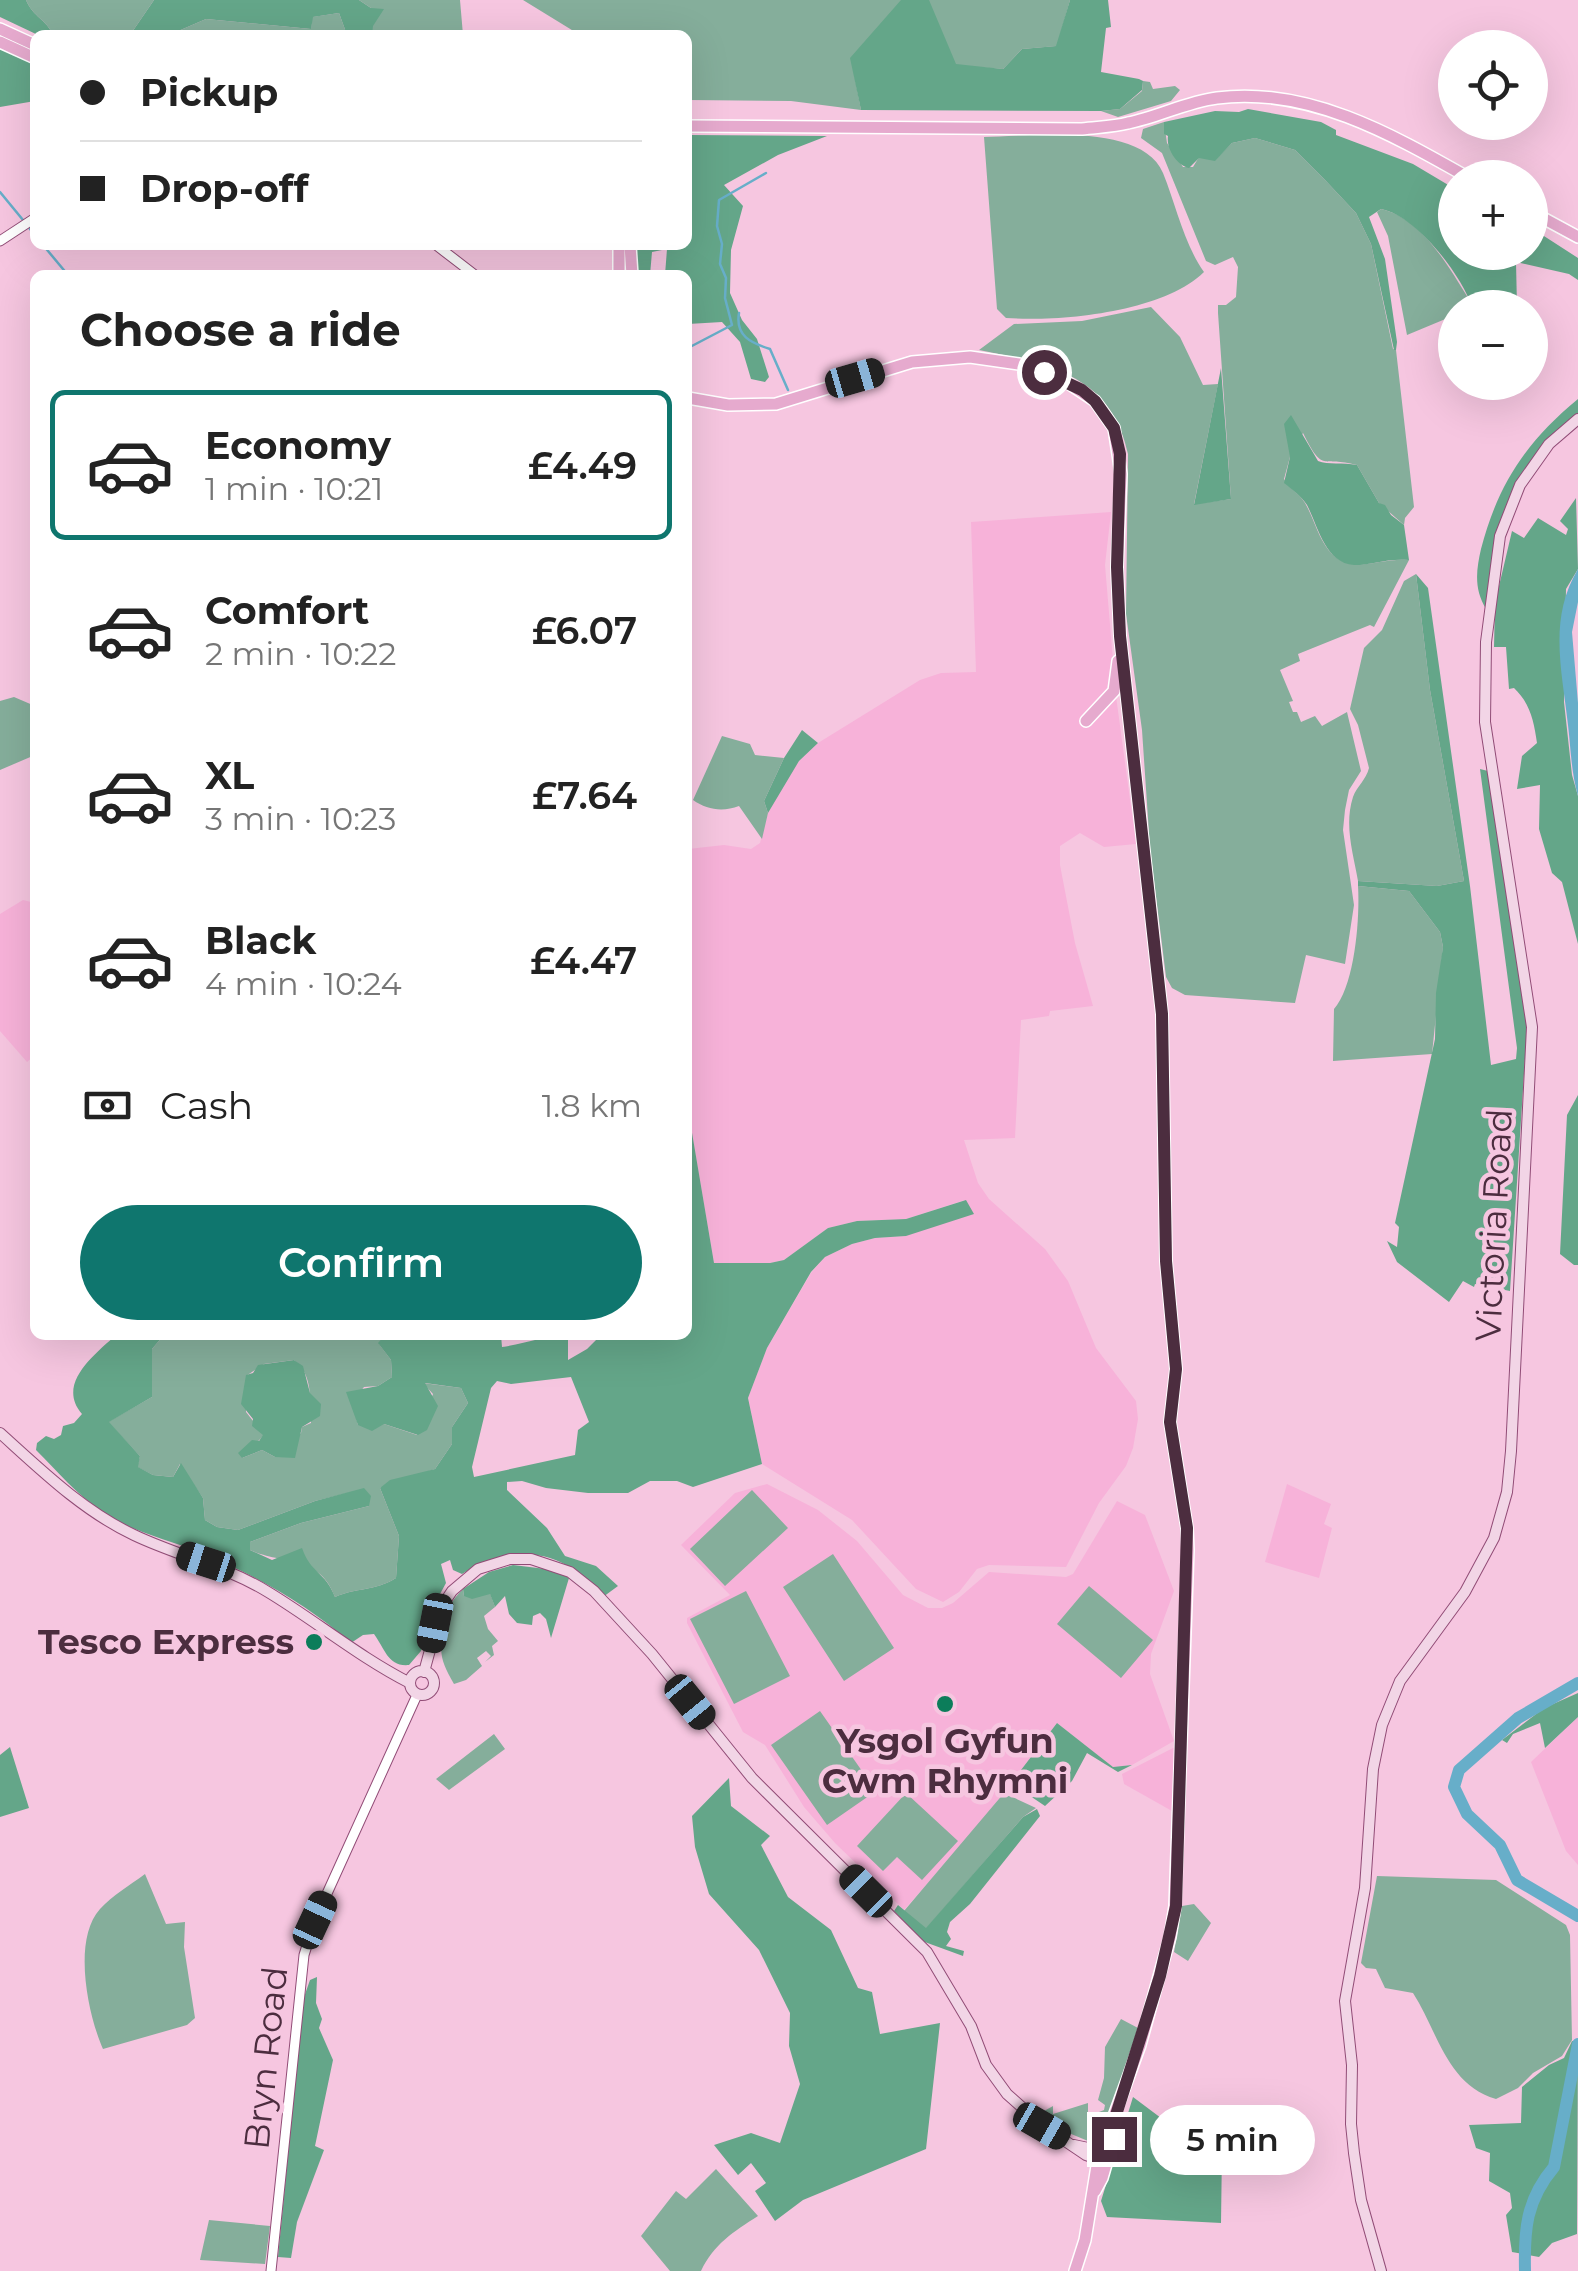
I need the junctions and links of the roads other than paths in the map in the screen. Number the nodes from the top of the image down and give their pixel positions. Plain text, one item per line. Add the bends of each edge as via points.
1 (0, 30) edge
2 (0, 42) edge
3 (30, 43) edge
4 (30, 56) edge
5 (692, 126) edge
6 (1438, 162) edge
7 (30, 221) edge
8 (1548, 221) edge
9 (1578, 237) edge
10 (0, 241) edge
11 (442, 250) edge
12 (468, 270) edge
13 (692, 399) edge
14 (1578, 419) edge
15 (1120, 636) junction
16 (1086, 721) dead end
17 (0, 1432) edge
18 (416, 1676) junction
19 (417, 1694) junction
20 (1104, 2156) junction
21 (271, 2271) edge
22 (1076, 2271) edge
23 (1381, 2271) edge

1 - 3 main road
2 - 4 main road
5 - 6 main road via 1112,126 1215,98 1272,100 1356,119
7 - 10 street
8 - 9 main road
11 - 12 street
13 - 15 main road via 776,404 898,366 954,357 1019,364 1082,390 1106,414 1118,441
14 - 23 main road, Victoria Road via 1520,484 1500,536 1486,642 1485,722 1532,1027 1507,1492 1480,1566 1406,1671 1382,1724 1372,1769 1365,1888 1346,1990 1352,2138
15 - 16 main road via 1114,691
15 - 20 main road via 1162,1014 1166,1261 1176,1369 1170,1422 1188,1550 1176,1906
17 - 18 main road via 122,1530 237,1575 354,1652
18 - 19 main road
18 - 19 main road via 433,1678 434,1686
18 - 20 main road via 442,1606 478,1569 510,1558 546,1561 570,1572 652,1654 752,1778 927,1952 1006,2094 1042,2126
19 - 21 street, Bryn Road via 304,1956
20 - 22 main road

